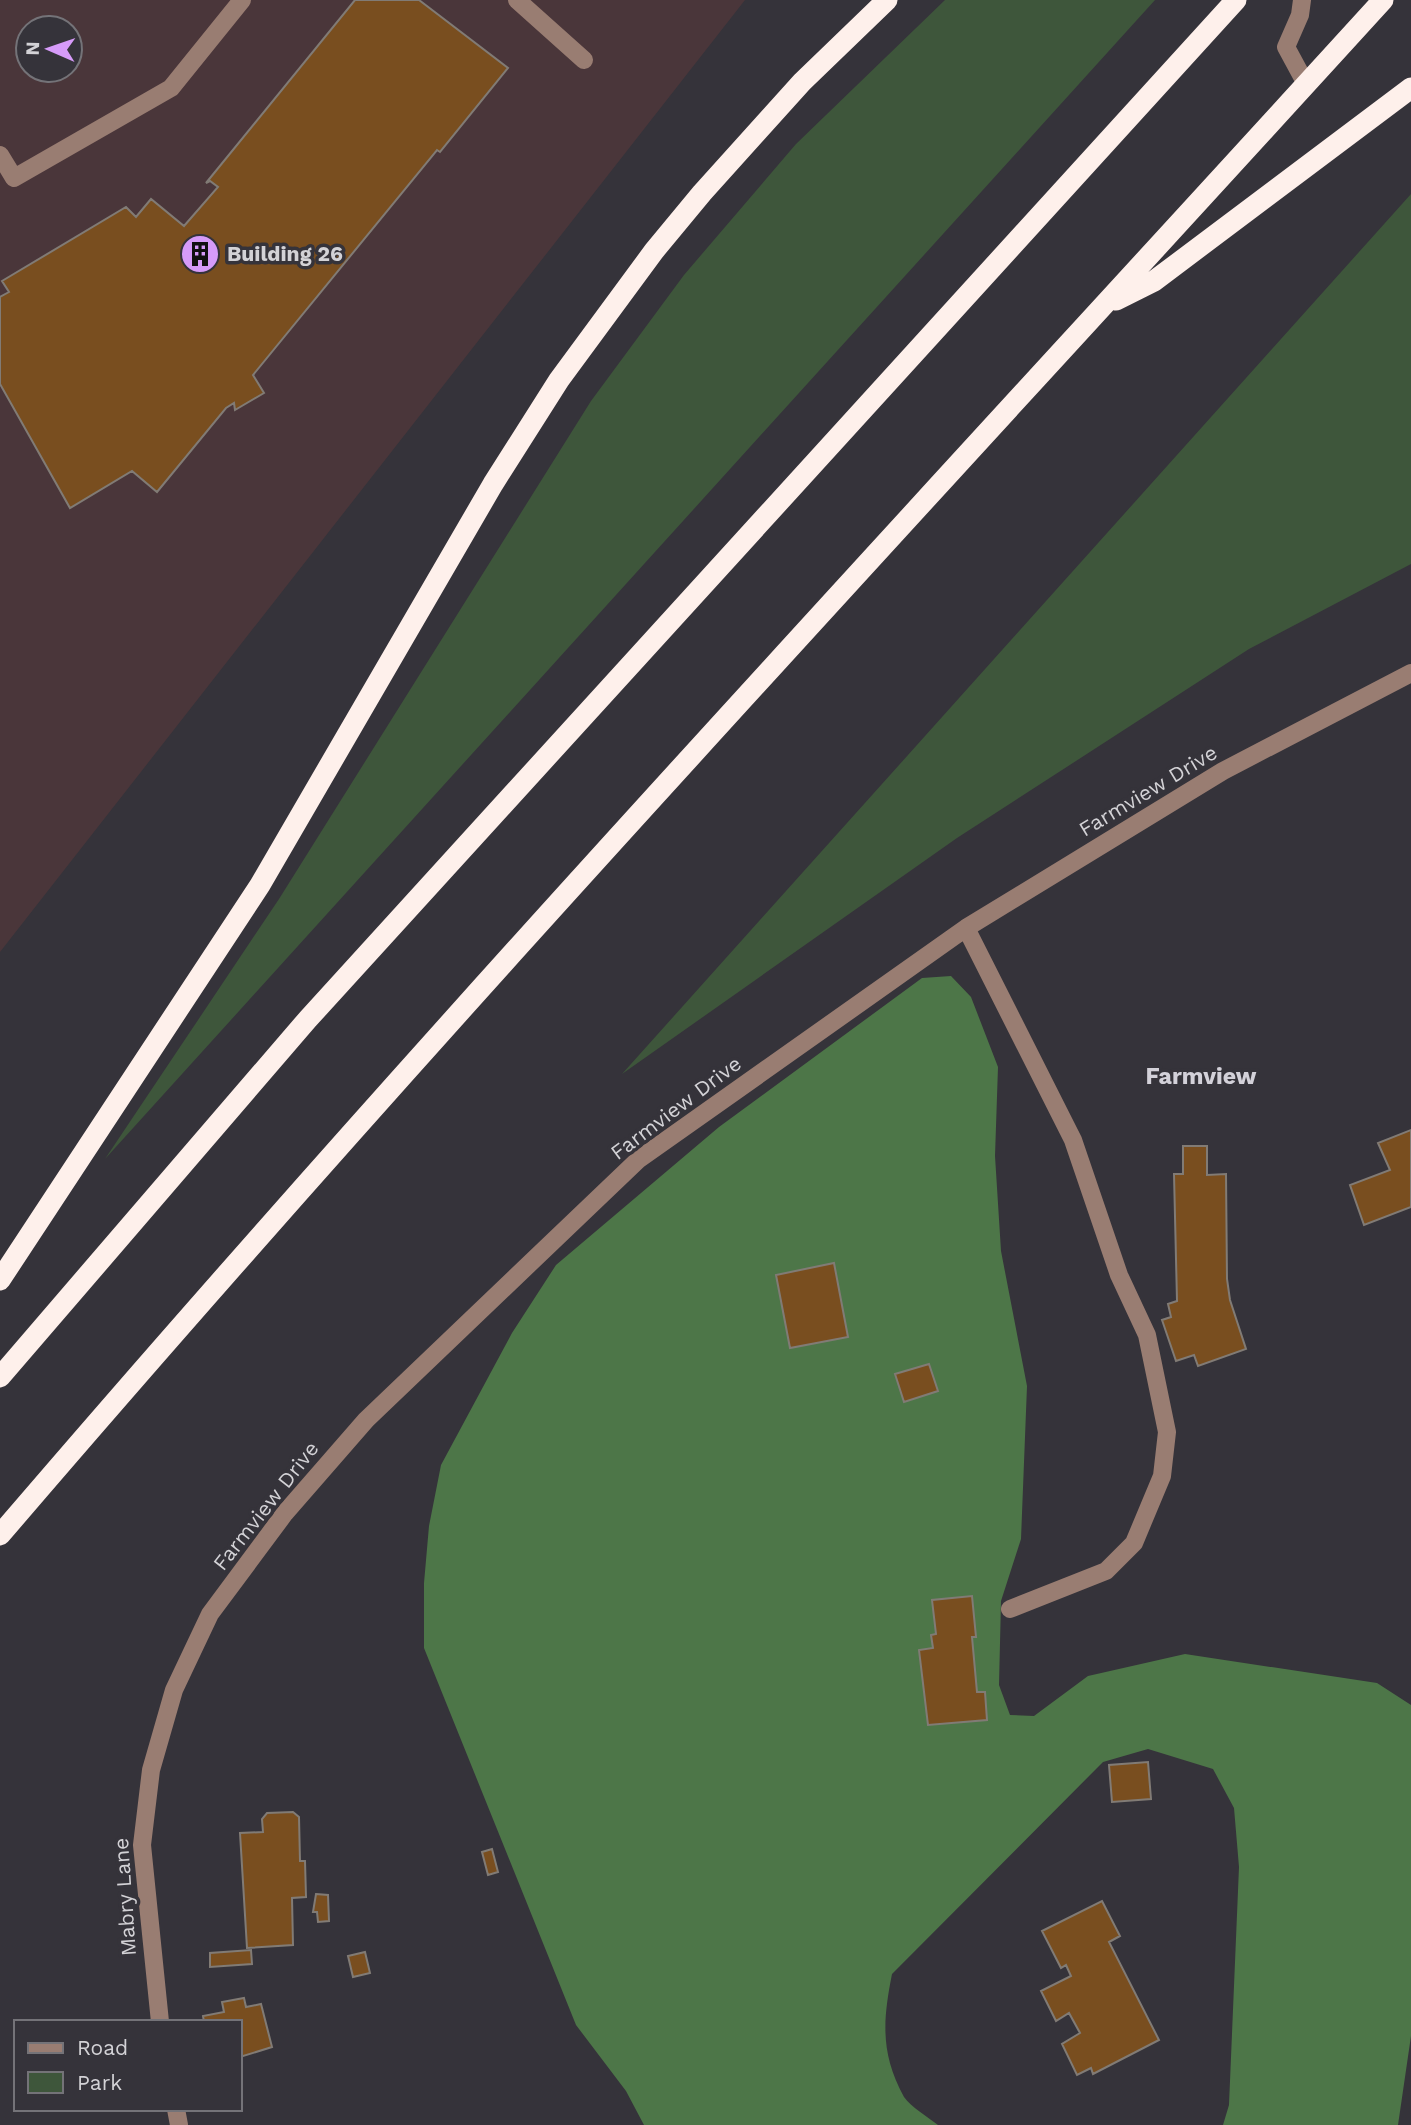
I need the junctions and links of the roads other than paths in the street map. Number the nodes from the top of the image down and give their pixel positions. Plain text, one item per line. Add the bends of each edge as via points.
1 (242, 0) edge
2 (517, 0) edge
3 (887, 0) edge
4 (1236, 0) edge
5 (1302, 0) edge
6 (1383, 0) edge
7 (584, 60) dead end
8 (1306, 84) junction
9 (1411, 88) edge
10 (0, 155) edge
11 (1102, 307) junction
12 (1411, 673) edge
13 (966, 928) junction
14 (0, 1280) edge
15 (0, 1377) edge
16 (0, 1535) edge
17 (1010, 1609) dead end
18 (151, 1770) joint
19 (160, 2020) edge

1 - 10 street via 171,88 14,178
2 - 7 street
3 - 14 highway via 802,82 719,174 654,251 559,380 493,484 260,885
4 - 15 highway via 343,979
5 - 8 street via 1286,47
6 - 8 highway
8 - 11 highway
9 - 11 highway via 1154,281
11 - 16 highway via 271,1224
12 - 13 street, Farmview Drive via 1223,771
13 - 17 street via 1073,1140 1119,1275 1147,1335 1167,1432 1162,1476 1134,1543 1106,1571
13 - 18 street, Farmview Drive via 638,1160 366,1420 285,1513 211,1614 174,1690
18 - 19 street, Mabry Lane via 142,1845

